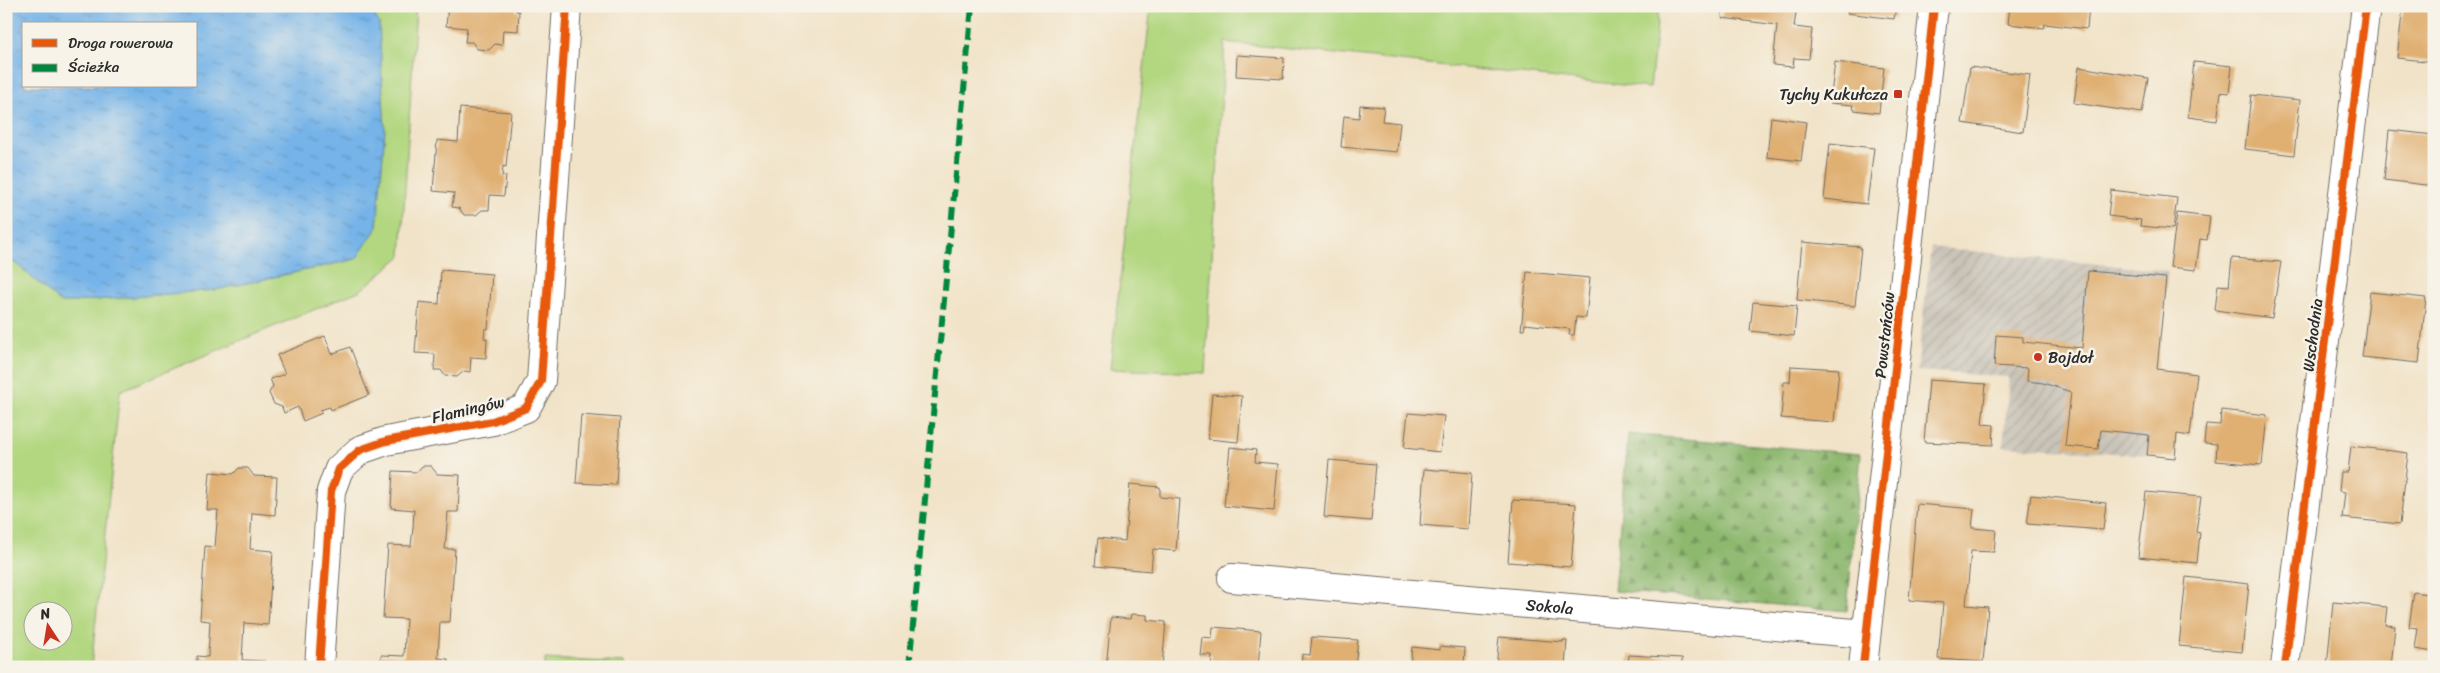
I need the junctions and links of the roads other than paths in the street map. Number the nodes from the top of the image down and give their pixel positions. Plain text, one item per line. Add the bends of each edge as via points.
1 (567, 6) edge
2 (1934, 6) edge
3 (2366, 6) edge
4 (1232, 578) dead end
5 (1866, 634) junction
6 (319, 667) edge
7 (1863, 667) edge
8 (2285, 667) edge

1 - 6 street, Flamingów via 541,381 526,408 493,421 386,441 360,450 339,469 331,491
2 - 5 street, Powstańców
3 - 8 street, Wschodnia
4 - 5 street, Sokola
5 - 7 street, Powstańców

